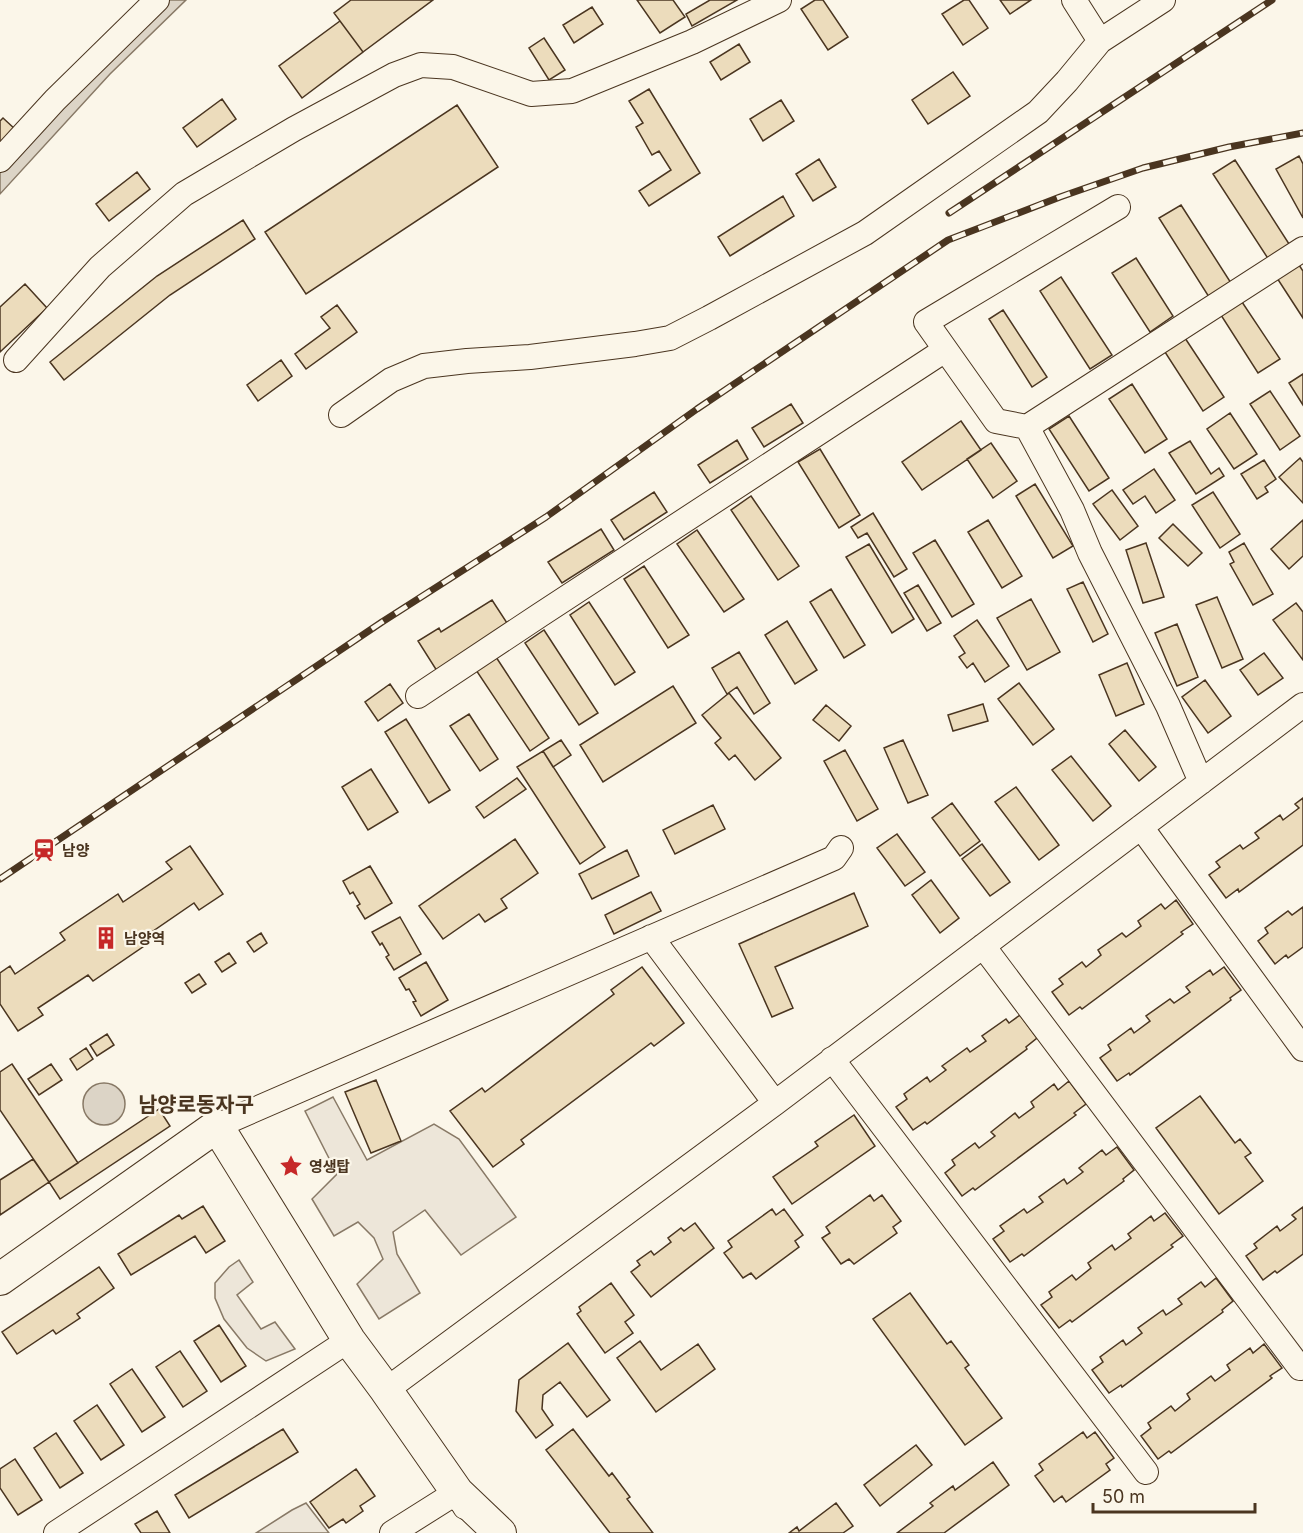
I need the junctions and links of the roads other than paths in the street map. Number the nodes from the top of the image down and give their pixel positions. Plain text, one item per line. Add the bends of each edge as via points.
1 (157, 0) edge
2 (779, 0) edge
3 (1074, 0) edge
4 (1163, 0) edge
5 (1100, 41) junction
6 (0, 160) edge
7 (1118, 207) dead end
8 (1303, 249) edge
9 (945, 350) junction
10 (16, 360) dead end
11 (341, 415) dead end
12 (1027, 426) junction
13 (418, 696) dead end
14 (1302, 709) edge
15 (1201, 782) junction
16 (1142, 827) junction
17 (841, 848) dead end
18 (651, 937) junction
19 (983, 946) junction
20 (1303, 1049) edge
21 (832, 1059) junction
22 (775, 1102) junction
23 (217, 1126) junction
24 (0, 1279) edge
25 (349, 1340) junction
26 (1300, 1368) dead end
27 (387, 1390) junction
28 (1146, 1472) dead end
29 (457, 1492) junction
30 (56, 1533) edge
31 (392, 1533) edge
32 (480, 1533) edge
33 (500, 1533) edge

1 - 6 street via 55,99
2 - 10 street via 692,42 572,92 531,94 453,67 421,65 394,75 184,194 100,267
3 - 5 street
4 - 5 street
5 - 11 street via 1038,112 884,220 670,338 424,366 391,380
7 - 9 street via 926,322
8 - 12 street
9 - 12 street via 996,422
9 - 13 street
12 - 15 street via 1168,706
14 - 15 street
15 - 16 street
16 - 19 street
16 - 20 street
17 - 18 street via 834,858
18 - 22 street
18 - 23 street
19 - 21 street
19 - 26 street
21 - 22 street
21 - 28 street
22 - 27 street
23 - 24 main road
23 - 25 main road
25 - 27 main road
25 - 30 street
27 - 29 main road
29 - 31 street
29 - 32 street
29 - 33 main road

